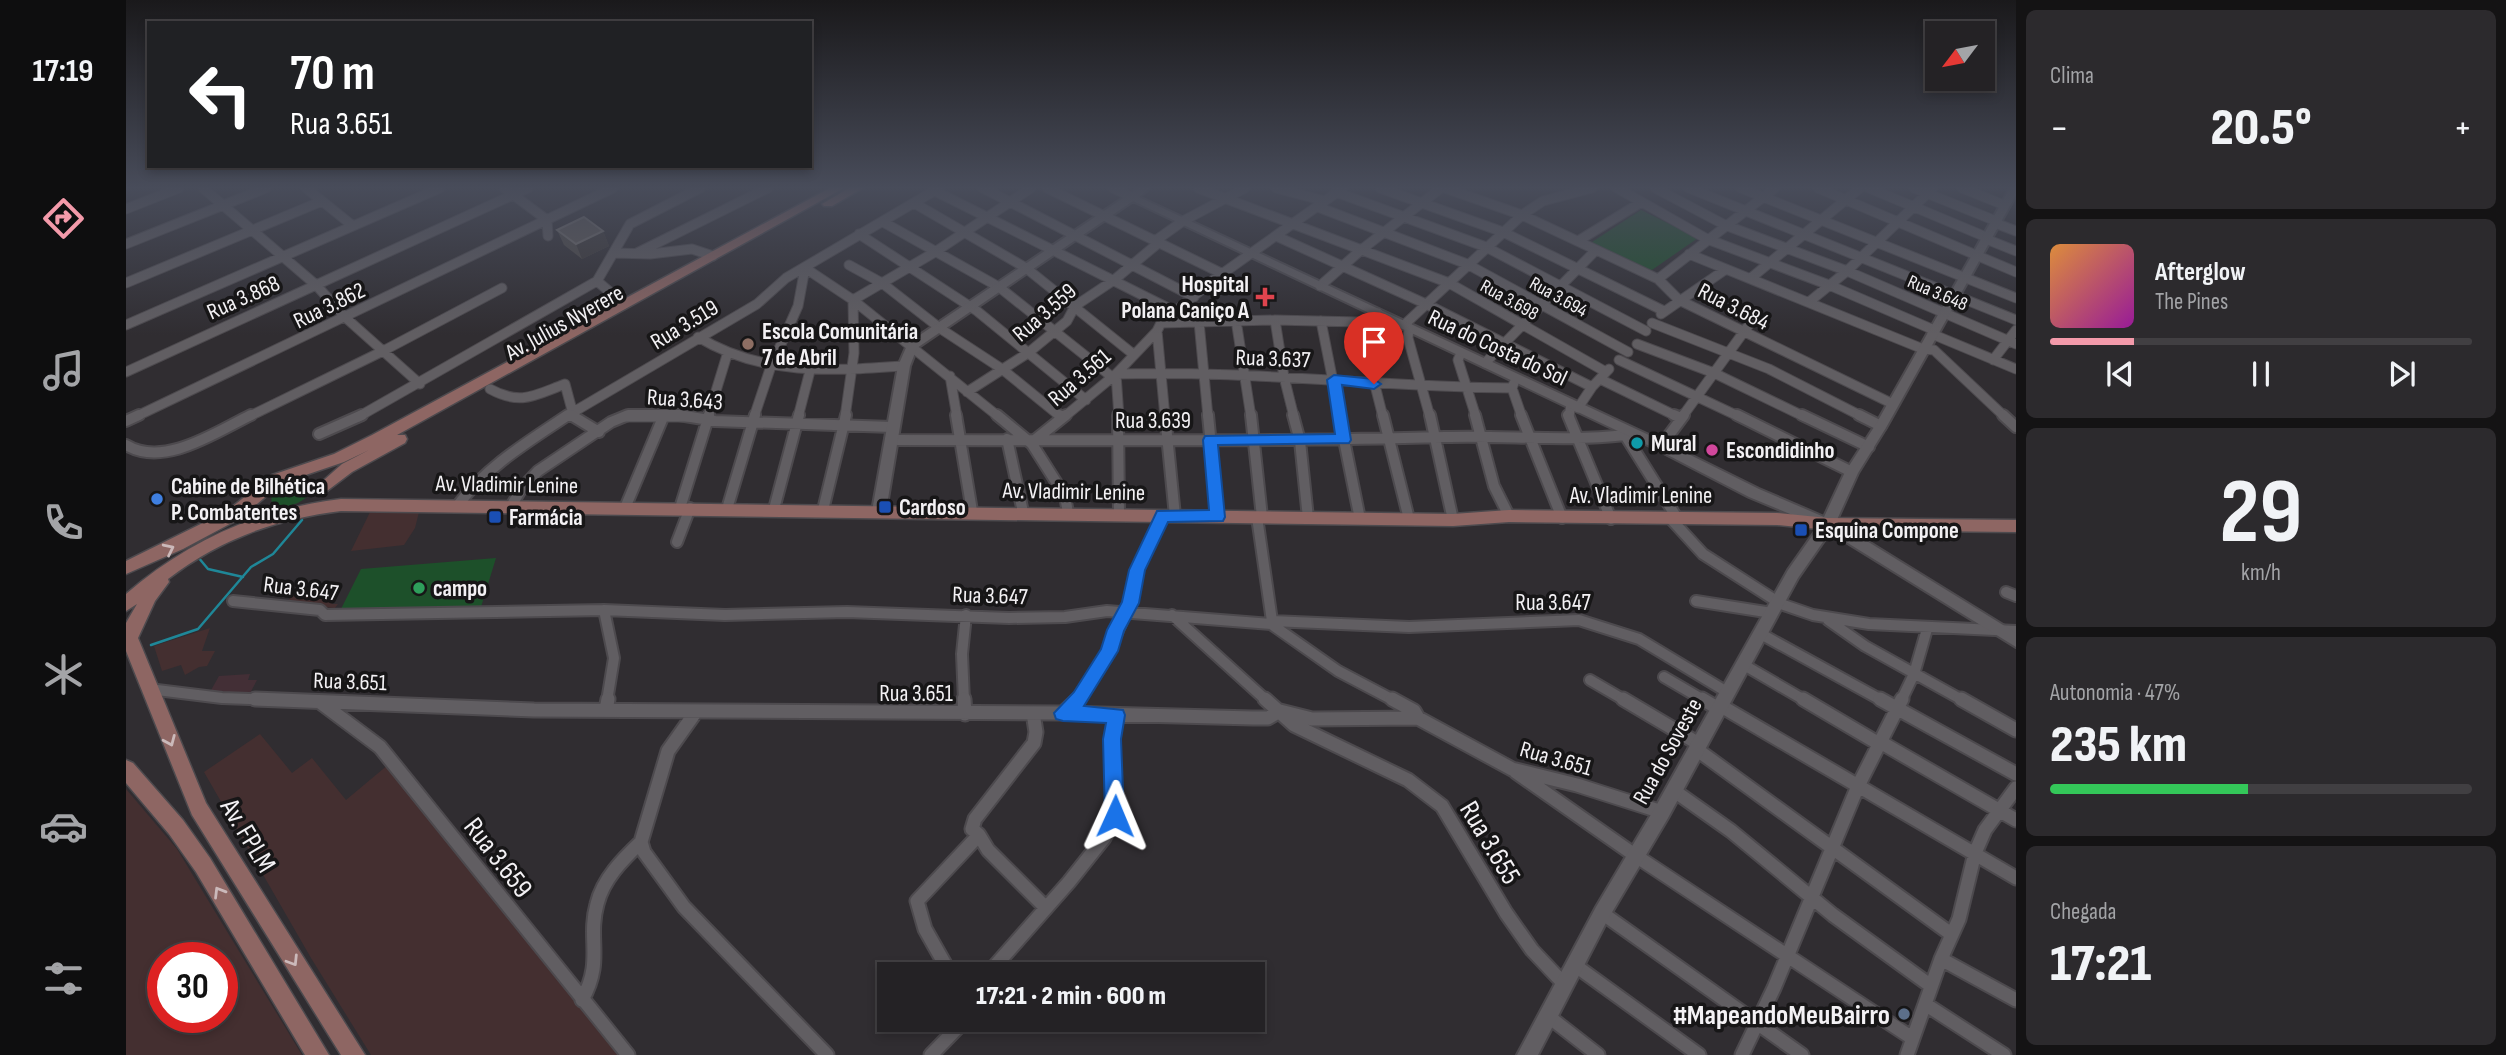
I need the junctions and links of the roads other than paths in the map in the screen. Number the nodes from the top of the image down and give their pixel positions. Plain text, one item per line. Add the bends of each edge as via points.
1 (143, 237) edge
2 (235, 237) edge
3 (260, 237) edge
4 (328, 237) edge
5 (421, 237) edge
6 (510, 237) edge
7 (623, 237) edge
8 (669, 237) edge
9 (755, 237) edge
10 (759, 237) edge
11 (854, 237) edge
12 (864, 237) edge
13 (909, 237) edge
14 (956, 237) edge
15 (972, 237) edge
16 (1029, 237) edge
17 (1074, 237) edge
18 (1081, 237) edge
19 (1146, 237) edge
20 (1161, 237) edge
21 (1216, 237) edge
22 (1274, 237) edge
23 (1279, 237) edge
24 (1330, 237) edge
25 (1379, 237) edge
26 (1396, 237) edge
27 (1459, 237) edge
28 (1497, 237) edge
29 (1514, 237) edge
30 (1570, 237) edge
31 (1584, 237) edge
32 (1704, 237) edge
33 (1757, 237) edge
34 (1802, 237) edge
35 (1811, 237) edge
36 (1865, 237) edge
37 (1879, 237) edge
38 (1934, 237) edge
39 (1986, 238) joint
40 (1707, 239) junction
41 (1578, 241) junction
42 (1875, 241) junction
43 (1155, 242) junction
44 (126, 244) edge
45 (1486, 247) junction
46 (1787, 249) junction
47 (1055, 250) junction
48 (1361, 250) junction
49 (1596, 250) junction
50 (732, 251) junction
51 (2016, 251) edge
52 (935, 252) junction
53 (615, 253) junction
54 (637, 253) junction
55 (1250, 254) junction
56 (1689, 254) junction
57 (1861, 255) junction
58 (713, 256) junction
59 (1977, 256) junction
60 (283, 258) junction
61 (1769, 262) junction
62 (1133, 264) junction
63 (1467, 264) junction
64 (849, 265) dead end
65 (1342, 266) junction
66 (910, 267) junction
67 (805, 268) junction
68 (1026, 268) junction
69 (1578, 269) junction
70 (1726, 269) junction
71 (1847, 271) junction
72 (2016, 272) edge
73 (1223, 274) junction
74 (1966, 277) junction
75 (1751, 278) junction
76 (1658, 279) junction
77 (1114, 280) junction
78 (597, 281) junction
79 (126, 283) edge
80 (882, 283) junction
81 (1449, 283) junction
82 (316, 285) junction
83 (1562, 285) junction
84 (1829, 285) junction
85 (1320, 286) junction
86 (999, 287) junction
87 (502, 288) dead end
88 (1957, 294) junction
89 (1194, 297) junction
90 (2016, 298) edge
91 (853, 300) junction
92 (1679, 300) junction
93 (1809, 302) junction
94 (624, 304) junction
95 (1426, 304) junction
96 (1542, 304) junction
97 (970, 306) junction
98 (1075, 306) junction
99 (1664, 311) junction
100 (1176, 312) junction
101 (1378, 313) junction
102 (1944, 314) junction
103 (1756, 315) dead end
104 (346, 318) junction
105 (1237, 320) junction
106 (1275, 320) junction
107 (2016, 320) edge
108 (1321, 321) junction
109 (1199, 322) junction
110 (1359, 322) junction
111 (126, 325) edge
112 (1406, 326) junction
113 (1526, 326) junction
114 (938, 327) junction
115 (1159, 327) junction
116 (1649, 327) junction
117 (2016, 330) edge
118 (1054, 331) junction
119 (1933, 332) junction
120 (1743, 333) junction
121 (698, 337) junction
122 (2012, 342) edge
123 (1505, 343) junction
124 (1637, 344) junction
125 (912, 346) junction
126 (1923, 349) junction
127 (383, 351) junction
128 (1628, 352) junction
129 (1028, 353) junction
130 (1461, 353) junction
131 (1133, 354) junction
132 (1727, 354) junction
133 (727, 355) junction
134 (1619, 360) junction
135 (1993, 360) junction
136 (1485, 363) junction
137 (771, 366) junction
138 (904, 366) junction
139 (811, 368) junction
140 (852, 369) junction
141 (1002, 369) junction
142 (2015, 369) edge
143 (126, 372) edge
144 (1714, 373) junction
145 (1161, 374) junction
146 (1203, 374) junction
147 (1603, 375) junction
148 (950, 376) junction
149 (1114, 376) junction
150 (1243, 376) junction
151 (1284, 377) junction
152 (1334, 380) junction
153 (420, 384) junction
154 (1374, 384) junction
155 (1514, 384) junction
156 (1421, 387) junction
157 (1592, 387) junction
158 (490, 388) junction
159 (1465, 388) junction
160 (967, 392) junction
161 (1697, 395) junction
162 (1086, 400) junction
163 (1893, 404) junction
164 (1575, 406) junction
165 (570, 414) junction
166 (664, 415) junction
167 (1062, 418) junction
168 (1681, 418) junction
169 (707, 420) junction
170 (126, 421) edge
171 (753, 422) junction
172 (795, 424) junction
173 (844, 425) junction
174 (1881, 426) junction
175 (2016, 427) edge
176 (598, 432) junction
177 (1627, 433) junction
178 (318, 434) dead end
179 (891, 434) junction
180 (1436, 436) junction
181 (1482, 436) junction
182 (1030, 438) junction
183 (1390, 438) junction
184 (1529, 438) junction
185 (1007, 439) junction
186 (961, 440) junction
187 (1120, 440) junction
188 (1167, 440) junction
189 (1210, 440) junction
190 (1255, 440) junction
191 (1343, 440) junction
192 (1579, 440) junction
193 (1300, 441) junction
194 (126, 445) edge
195 (1661, 446) junction
196 (1869, 447) junction
197 (304, 471) junction
198 (1852, 472) junction
199 (323, 488) junction
200 (263, 490) junction
201 (341, 505) junction
202 (458, 505) junction
203 (510, 508) junction
204 (625, 508) junction
205 (685, 508) junction
206 (727, 509) junction
207 (774, 509) junction
208 (823, 510) junction
209 (296, 511) junction
210 (879, 511) junction
211 (972, 511) junction
212 (1023, 512) junction
213 (1068, 513) junction
214 (275, 514) junction
215 (1119, 514) junction
216 (1169, 516) junction
217 (1509, 516) junction
218 (1217, 517) junction
219 (1260, 517) junction
220 (1308, 518) junction
221 (1562, 518) junction
222 (1674, 518) junction
223 (1360, 519) junction
224 (1409, 519) junction
225 (1611, 519) junction
226 (1453, 520) junction
227 (1828, 524) junction
228 (2016, 526) edge
229 (677, 542) dead end
230 (203, 548) junction
231 (126, 568) edge
232 (233, 600) dead end
233 (1696, 601) dead end
234 (126, 604) edge
235 (1776, 606) junction
236 (604, 610) junction
237 (1124, 611) junction
238 (966, 615) junction
239 (1172, 615) junction
240 (1825, 619) junction
241 (1272, 623) junction
242 (1991, 626) junction
243 (1927, 629) junction
244 (2016, 631) edge
245 (127, 634) edge
246 (1762, 634) junction
247 (2016, 641) edge
248 (1744, 665) junction
249 (1914, 674) junction
250 (1664, 677) dead end
251 (1590, 680) dead end
252 (149, 689) junction
253 (320, 702) junction
254 (1722, 702) junction
255 (1899, 709) junction
256 (606, 710) junction
257 (1280, 711) junction
258 (695, 713) junction
259 (1033, 713) junction
260 (1063, 713) junction
261 (965, 714) junction
262 (1116, 715) junction
263 (1418, 718) junction
264 (2016, 730) edge
265 (1881, 744) junction
266 (1698, 746) junction
267 (126, 769) edge
268 (1512, 769) junction
269 (2016, 774) edge
270 (1858, 786) junction
271 (2016, 788) edge
272 (1673, 790) junction
273 (2000, 810) junction
274 (1662, 813) junction
275 (2016, 820) edge
276 (979, 835) junction
277 (641, 842) junction
278 (1834, 847) junction
279 (1975, 853) junction
280 (1636, 856) junction
281 (2016, 878) edge
282 (1811, 898) junction
283 (1046, 908) junction
284 (1602, 913) junction
285 (1951, 934) junction
286 (278, 937) junction
287 (257, 953) junction
288 (1787, 953) junction
289 (1941, 959) junction
290 (944, 962) edge
291 (998, 962) edge
292 (1576, 966) junction
293 (1565, 985) junction
294 (1931, 986) junction
295 (582, 1000) junction
296 (2016, 1000) edge
297 (1925, 1004) junction
298 (1548, 1016) junction
299 (1756, 1022) junction
300 (953, 1032) edge
301 (1912, 1038) junction
302 (318, 1055) edge
303 (354, 1055) edge
304 (628, 1055) edge
305 (827, 1055) edge
306 (931, 1055) edge
307 (1527, 1055) edge
308 (1598, 1055) edge
309 (1699, 1055) edge
310 (1742, 1055) edge
311 (1802, 1055) edge
312 (1906, 1055) edge
313 (2004, 1055) edge

1 - 44 street
2 - 79 street
3 - 60 street
4 - 60 street
5 - 82 street, Rua 3.868
6 - 104 street, Rua 3.862
7 - 53 street
8 - 54 street
9 - 50 main road, Av. Julius Nyerere
10 - 50 main road, Av. Julius Nyerere
11 - 67 street, Rua 3.519
12 - 66 street
13 - 52 street
14 - 52 street
15 - 68 street
16 - 47 street
17 - 47 street
18 - 62 street
19 - 43 street
20 - 43 street, Rua 3.559
21 - 55 street, Rua do Costa do Sol
22 - 55 street, Rua 3.561
23 - 65 street
24 - 48 street, Rua 3.698
25 - 48 street
26 - 63 street, Rua 3.694
27 - 45 street
28 - 45 street
29 - 69 street
30 - 41 street, Rua 3.684
31 - 41 street
32 - 40 street
33 - 46 street, Rua 3.648
34 - 46 street
35 - 57 street
36 - 42 street
37 - 42 street
38 - 59 street
39 - 51 street
39 - 59 street, Rua do Soveste
40 - 56 street
40 - 61 street
41 - 49 street, Rua 3.684
42 - 57 street
42 - 74 street
43 - 62 street, Rua 3.559
43 - 73 street
45 - 63 street
45 - 83 street
46 - 61 street
46 - 71 street, Rua 3.648
47 - 68 street
47 - 77 street
48 - 65 street
48 - 81 street, Rua 3.698
49 - 69 street
49 - 76 street, Rua 3.684
50 - 58 main road, Av. Julius Nyerere
50 - 158 main road, Av. Julius Nyerere
52 - 66 street
52 - 86 street
53 - 54 street
53 - 78 street
54 - 58 street via 692,249
55 - 73 street, Rua 3.561
55 - 85 street, Rua do Costa do Sol
56 - 70 street
56 - 76 street
57 - 71 street
57 - 88 street
58 - 94 main road, Av. Julius Nyerere
59 - 72 street
59 - 74 street, Rua do Soveste
60 - 82 street
60 - 111 street
61 - 75 street
61 - 84 street
62 - 77 street, Rua 3.559
62 - 89 street
63 - 81 street
63 - 96 street, Rua 3.694
64 - 80 street
65 - 85 street
65 - 95 street
66 - 80 street
66 - 97 street
67 - 91 street
67 - 121 street, Rua 3.519 via 757,304
67 - 137 street via 803,295
68 - 86 street
68 - 98 street
69 - 83 street
69 - 99 street
70 - 75 street
70 - 92 street
71 - 84 street
71 - 102 street, Rua 3.648
73 - 89 street, Rua 3.561
74 - 88 street, Rua do Soveste
74 - 90 street
75 - 93 street
76 - 92 street, Rua 3.684
77 - 98 street, Rua 3.559
77 - 100 street
78 - 94 street
78 - 153 street
80 - 91 street
80 - 114 street
81 - 95 street
81 - 113 street, Rua 3.698
82 - 104 street
82 - 143 street, Rua 3.868
83 - 96 street
83 - 116 street
84 - 93 street
84 - 119 street
85 - 101 street, Rua do Costa do Sol
86 - 97 street
86 - 118 street
87 - 127 street
88 - 102 street, Rua do Soveste
88 - 107 street
89 - 100 street, Rua 3.561
91 - 125 street
91 - 140 street
92 - 99 street
92 - 120 street, Rua 3.684
93 - 126 street
94 - 197 main road, Av. Julius Nyerere via 377,439
95 - 112 street
95 - 123 street
96 - 113 street
96 - 128 street, Rua 3.694
97 - 114 street
97 - 129 street
98 - 118 street, Rua 3.559 via 1068,321
98 - 131 street
99 - 116 street
100 - 115 street, Rua 3.561
101 - 110 street
101 - 112 street, Rua do Costa do Sol
102 - 119 street, Rua do Soveste
102 - 122 street, Rua 3.648
103 - 120 street
104 - 127 street
104 - 170 street, Rua 3.862
105 - 106 street
105 - 109 street
105 - 150 street
106 - 108 street
106 - 151 street
108 - 110 street
108 - 152 street
109 - 115 street
109 - 146 street
110 - 154 street
112 - 130 street, Rua do Costa do Sol
112 - 156 street
113 - 123 street
113 - 147 street, Rua 3.698
114 - 125 street
114 - 141 street
115 - 131 street, Rua 3.561
115 - 145 street
116 - 124 street
116 - 132 street
117 - 122 street
118 - 129 street, Rua 3.559
118 - 149 street
119 - 126 street, Rua do Soveste
119 - 135 street
120 - 132 street
120 - 163 street, Rua 3.684
121 - 133 street
121 - 165 street, Rua 3.519
122 - 135 street
123 - 136 street
123 - 157 street
124 - 128 street
124 - 144 street
125 - 138 street
125 - 148 street
126 - 163 street, Rua do Soveste
126 - 175 street via 1934,350 1945,359
127 - 153 street
127 - 194 street via 182,448 154,454 139,453
128 - 134 street
129 - 141 street, Rua 3.559
129 - 162 street
130 - 136 street, Rua do Costa do Sol
130 - 159 street via 1458,360
131 - 149 street, Rua 3.561
132 - 144 street
132 - 174 street via 1825,395
133 - 137 street
133 - 169 street
134 - 147 street
134 - 161 street
135 - 142 street
136 - 155 street, Rua do Costa do Sol
137 - 139 street
137 - 171 street
138 - 140 street
138 - 179 street
139 - 140 street
139 - 172 street
140 - 173 street
141 - 160 street, Rua 3.559
141 - 167 street
144 - 161 street
144 - 196 street
145 - 146 street, Rua 3.637
145 - 149 street, Rua 3.637
145 - 188 street
146 - 150 street, Rua 3.637
146 - 189 street
147 - 157 street
147 - 168 street, Rua 3.698
148 - 160 street
148 - 186 street
149 - 162 street, Rua 3.561
149 - 187 street
150 - 151 street, Rua 3.637
150 - 190 street
151 - 152 street, Rua 3.637
151 - 193 street
152 - 154 street, Rua 3.637
152 - 191 street
153 - 178 street
154 - 156 street, Rua 3.637
154 - 183 street
155 - 159 street, Rua 3.637
155 - 164 street, Rua do Costa do Sol
155 - 184 street
156 - 159 street, Rua 3.637
156 - 180 street
157 - 164 street
158 - 165 street via 519,401 565,384
158 - 199 main road, Av. Julius Nyerere via 347,468
159 - 181 street
160 - 182 street
161 - 168 street
161 - 198 street
162 - 167 street, Rua 3.561
163 - 174 street, Rua do Soveste
164 - 177 street, Rua do Costa do Sol
164 - 192 street via 1568,414
165 - 176 street
165 - 202 street, Rua 3.519 via 488,471
166 - 169 street, Rua 3.643
166 - 176 street, Rua 3.643 via 628,415
166 - 204 street
167 - 182 street, Rua 3.561
168 - 195 street
169 - 171 street, Rua 3.643
169 - 205 street
171 - 172 street, Rua 3.643
171 - 206 street
172 - 173 street, Rua 3.643
172 - 207 street
173 - 179 street, Rua 3.643
173 - 208 street
174 - 196 street, Rua do Soveste
176 - 203 street, Rua 3.643 via 538,471
177 - 192 street, Rua 3.639
177 - 195 street, Rua do Costa do Sol
177 - 222 street
179 - 186 street, Rua 3.639
179 - 210 street
180 - 181 street, Rua 3.639
180 - 183 street, Rua 3.639
180 - 226 street
181 - 184 street, Rua 3.639
181 - 217 street via 1494,486
182 - 185 street, Rua 3.639
182 - 187 street, Rua 3.639
182 - 213 street via 1065,496
183 - 191 street, Rua 3.639
183 - 224 street
184 - 192 street, Rua 3.639
184 - 221 street
185 - 186 street, Rua 3.639
185 - 212 street
186 - 211 street
187 - 188 street, Rua 3.639
187 - 215 street
188 - 189 street, Rua 3.639
188 - 216 street
189 - 190 street, Rua 3.639
189 - 218 street
190 - 193 street, Rua 3.639
190 - 219 street
191 - 193 street, Rua 3.639
191 - 223 street
192 - 225 street
193 - 220 street
195 - 227 street, Rua do Costa do Sol
196 - 198 street, Rua do Soveste
197 - 199 main road via 321,477
197 - 200 main road, Av. Julius Nyerere via 277,479
198 - 227 street, Rua do Soveste
199 - 201 main road via 324,494
199 - 209 main road, Av. Julius Nyerere
200 - 214 main road via 259,507
231 -> 200 main road, Av. Julius Nyerere via 233,515
201 - 202 main road, Av. Vladimir Lenine
201 - 209 main road, Av. Vladimir Lenine
202 - 203 main road, Av. Vladimir Lenine
203 - 204 main road, Av. Vladimir Lenine
204 - 205 main road, Av. Vladimir Lenine
205 - 206 main road, Av. Vladimir Lenine
205 - 229 street
206 - 207 main road, Av. Vladimir Lenine
207 - 208 main road, Av. Vladimir Lenine
208 - 210 main road, Av. Vladimir Lenine
209 - 214 main road
210 - 211 main road, Av. Vladimir Lenine
211 - 212 main road, Av. Vladimir Lenine
212 - 213 main road, Av. Vladimir Lenine
213 - 215 main road, Av. Vladimir Lenine
214 - 230 main road
215 - 216 main road, Av. Vladimir Lenine
216 - 218 main road, Av. Vladimir Lenine
216 - 237 street via 1137,570
217 - 221 main road, Av. Vladimir Lenine
217 - 226 main road, Av. Vladimir Lenine
218 - 219 main road, Av. Vladimir Lenine
219 - 220 main road, Av. Vladimir Lenine
219 - 241 street
220 - 223 main road, Av. Vladimir Lenine
221 - 225 main road, Av. Vladimir Lenine
222 - 225 main road, Av. Vladimir Lenine
222 - 227 main road, Av. Vladimir Lenine
222 - 235 street via 1703,554
223 - 224 main road, Av. Vladimir Lenine
224 - 226 main road, Av. Vladimir Lenine
227 - 228 main road, Av. Vladimir Lenine
227 - 235 street, Rua do Soveste
227 - 242 street, Rua do Costa do Sol
230 - 234 main road via 167,569
230 - 245 main road via 155,589
232 - 236 street, Rua 3.647 via 320,610 325,615
233 - 235 street
235 - 240 street
235 - 246 street, Rua do Soveste
236 - 238 street, Rua 3.647
236 - 256 street via 614,658
237 - 238 street, Rua 3.647 via 1065,617
237 - 239 street, Rua 3.647
237 - 260 street via 1097,674
238 - 261 street via 962,654
239 - 241 street, Rua 3.647
239 - 257 street, Rua 3.655
240 - 243 street
240 - 249 street
241 - 254 street, Rua 3.647 via 1409,627 1579,620 1603,624 1642,639
241 - 263 street via 1338,671 1414,711
242 - 243 street
242 - 244 street
242 - 247 street, Rua do Costa do Sol
243 - 249 street
245 - 252 main road, Av. FPLM
246 - 248 street, Rua do Soveste
246 - 255 street
248 - 254 street, Rua do Soveste
248 - 265 street
249 - 255 street
249 - 264 street
250 - 254 street
251 - 266 street
252 - 253 street, Rua 3.651
252 -> 286 main road, Av. FPLM via 199,809
253 - 256 street, Rua 3.651
253 - 295 street, Rua 3.659 via 380,747
254 - 266 street, Rua do Soveste
254 - 270 street
255 - 265 street
255 - 269 street
256 - 258 street, Rua 3.651
257 - 262 street, Rua 3.651 via 1268,718
257 - 263 street, Rua 3.651 via 1311,719
257 - 293 street, Rua 3.655 via 1294,725 1408,780 1442,806 1506,913
258 - 261 street, Rua 3.651
258 - 277 street via 668,751
259 - 260 street, Rua 3.651
259 - 261 street, Rua 3.651
259 - 276 street via 1034,743 975,819 972,828
260 - 262 street, Rua 3.651
262 - 283 street via 1112,739 1115,816 1104,838
263 - 268 street, Rua 3.651
265 - 270 street
265 - 273 street
266 - 272 street, Rua do Soveste
266 - 278 street
287 -> 267 main road via 176,827
268 - 274 street, Rua 3.651
268 - 280 street
270 - 278 street
270 - 279 street
271 - 273 street
272 - 274 street, Rua do Soveste
272 - 282 street
273 - 275 street
273 - 279 street
274 - 280 street, Rua do Soveste
276 - 283 street via 988,850
276 - 290 street via 917,901 925,929
277 - 295 street via 599,899 594,975
277 - 305 street via 649,861 691,919 746,969
278 - 282 street
278 - 285 street
279 - 281 street
279 - 285 street
280 - 284 street, Rua do Soveste
280 - 288 street
282 - 288 street
282 - 294 street
283 - 291 street
284 - 292 street, Rua do Soveste
284 - 299 street
285 - 289 street
286 - 287 main road
286 -> 303 main road, Av. FPLM
287 - 302 main road
288 - 299 street
288 - 301 street
289 - 294 street
289 - 296 street
292 - 293 street, Rua do Soveste
292 - 309 street
293 - 298 street, Rua do Soveste
294 - 297 street
295 - 304 street, Rua 3.659
297 - 301 street
297 - 313 street
298 - 307 street, Rua do Soveste
298 - 308 street
299 - 310 street
299 - 311 street
300 - 306 street
301 - 312 street

